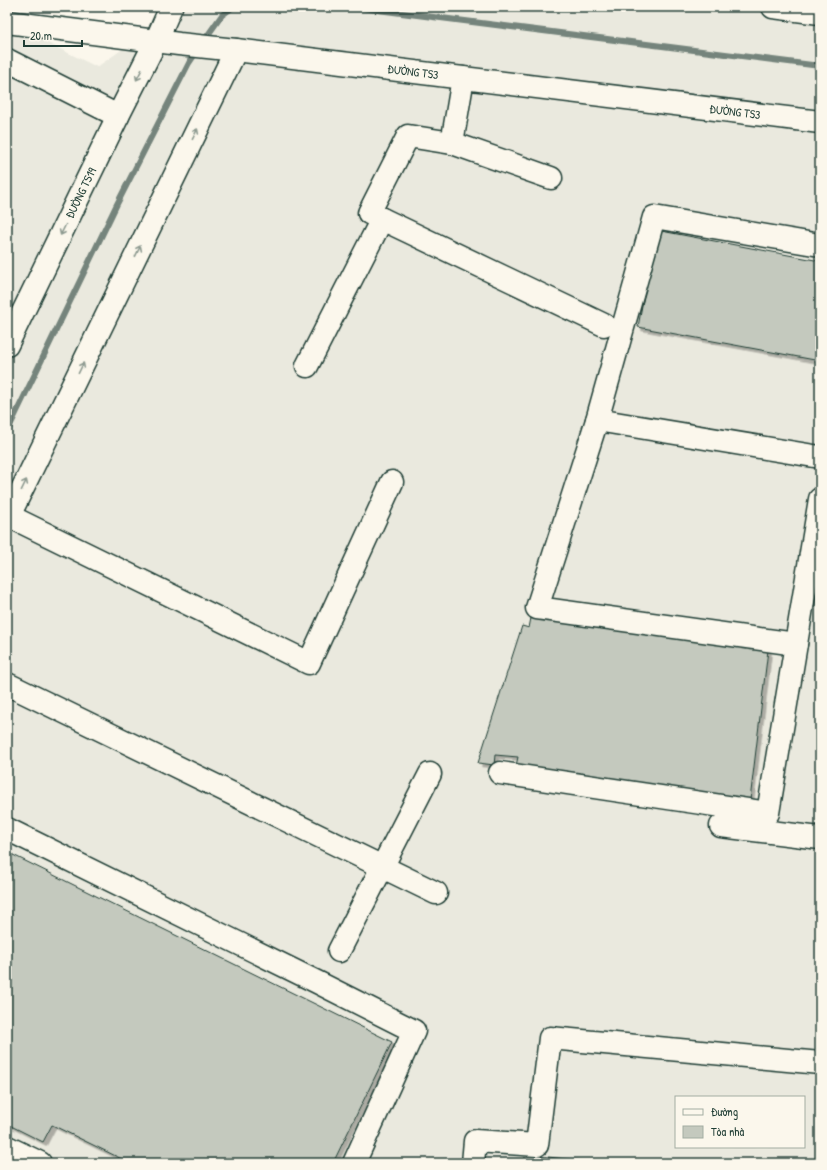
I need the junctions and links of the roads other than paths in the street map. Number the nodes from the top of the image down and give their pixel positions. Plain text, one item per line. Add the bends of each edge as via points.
1 (170, 7) edge
2 (773, 7) edge
3 (820, 14) edge
4 (10, 18) edge
5 (156, 41) junction
6 (236, 50) junction
7 (7, 60) edge
8 (463, 78) junction
9 (118, 116) junction
10 (820, 122) edge
11 (452, 143) junction
12 (551, 178) dead end
13 (382, 219) junction
14 (820, 245) edge
15 (604, 325) dead end
16 (7, 345) edge
17 (307, 366) dead end
18 (597, 420) junction
19 (820, 457) edge
20 (392, 482) dead end
21 (820, 499) edge
22 (8, 518) edge
23 (796, 644) junction
24 (7, 684) edge
25 (500, 773) dead end
26 (430, 774) dead end
27 (720, 826) dead end
28 (7, 829) edge
29 (820, 838) edge
30 (382, 867) junction
31 (436, 893) dead end
32 (340, 951) dead end
33 (820, 1063) edge
34 (7, 1147) edge
35 (40, 1163) edge
36 (354, 1163) edge
37 (473, 1163) edge

1 - 5 street, ĐƯỜNG TS19
2 - 3 street
4 - 5 street, ĐƯỜNG TS3
5 - 6 street, ĐƯỜNG TS3
5 -> 9 street, ĐƯỜNG TS19
6 - 8 street, ĐƯỜNG TS3
22 -> 6 street
7 - 9 street
8 - 10 street, ĐƯỜNG TS3
8 - 11 street
9 -> 16 street, ĐƯỜNG TS19
11 - 12 street
11 - 13 street via 408,136 369,213
13 - 15 street
13 - 17 street
14 - 18 street via 654,217
18 - 19 street
18 - 23 street via 537,608
20 - 22 street via 309,663
21 - 23 street
23 - 25 street via 768,812
24 - 30 street
26 - 30 street
27 - 29 street
28 - 36 street via 414,1031
30 - 31 street
30 - 32 street
33 - 37 street via 550,1038 537,1145 475,1141
34 - 35 street

